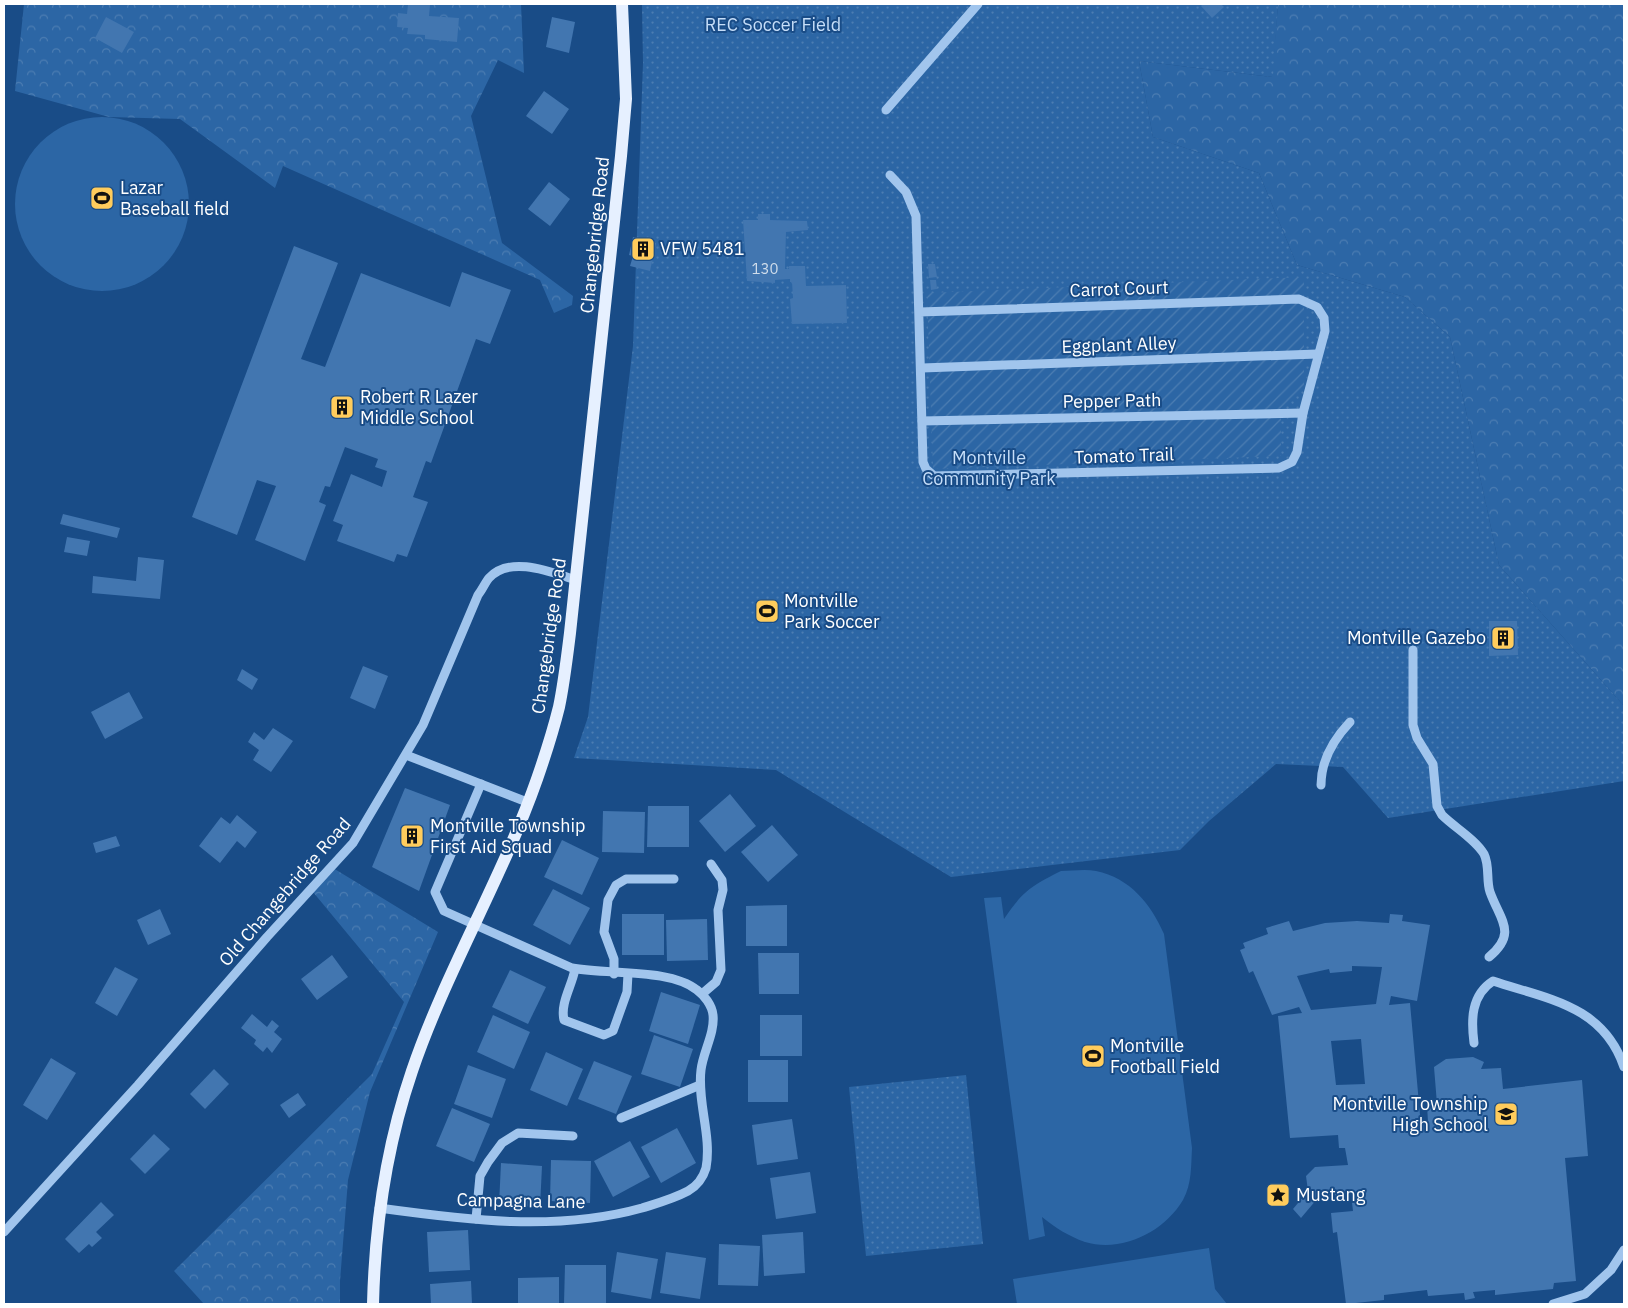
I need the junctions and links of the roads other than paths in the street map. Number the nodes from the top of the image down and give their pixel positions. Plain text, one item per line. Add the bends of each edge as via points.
1 (622, 4) edge
2 (978, 4) edge
3 (886, 110) dead end
4 (890, 175) dead end
5 (920, 312) junction
6 (1317, 354) junction
7 (922, 368) junction
8 (1303, 413) junction
9 (922, 421) junction
10 (576, 580) junction
11 (1413, 650) dead end
12 (1350, 722) dead end
13 (406, 755) junction
14 (481, 784) junction
15 (1321, 785) dead end
16 (527, 802) junction
17 (711, 864) dead end
18 (674, 878) dead end
19 (474, 926) junction
20 (1489, 957) dead end
21 (575, 969) junction
22 (614, 974) junction
23 (628, 974) junction
24 (702, 994) junction
25 (1474, 1043) dead end
26 (1624, 1068) edge
27 (700, 1085) junction
28 (621, 1118) dead end
29 (573, 1136) dead end
30 (379, 1208) junction
31 (476, 1219) junction
32 (4, 1232) edge
33 (1624, 1250) edge
34 (373, 1304) edge
35 (1553, 1304) edge

1 - 10 main road, Changebridge Road via 626,100
2 - 3 street
4 - 5 street via 914,206
5 - 6 street, Carrot Court via 1299,300 1317,307 1326,325
5 - 7 street
6 - 7 street, Eggplant Alley
6 - 8 street
7 - 9 street
8 - 9 street, Pepper Path
8 - 9 street, Tomato Trail via 1297,452 1292,462 1279,468 938,478 928,472 923,462
10 - 13 street, Old Changebridge Road via 525,568 506,569 489,578 478,595 440,690
10 - 16 main road, Changebridge Road via 559,707
11 - 20 street via 1408,706 1417,738 1433,764 1437,806 1442,815 1484,855 1489,891 1501,915 1506,935
12 - 15 street via 1340,732 1328,755 1321,772
13 - 14 street
13 - 32 street, Old Changebridge Road via 353,843
14 - 16 street
14 - 19 street via 435,892 444,911
16 - 19 main road, Changebridge Road
17 - 24 street via 722,880 723,890 718,910 721,970 716,982
18 - 22 street via 626,879 616,885 608,900 604,932 614,959
19 - 21 street
19 - 30 main road, Changebridge Road via 425,1034 412,1071 388,1156
21 - 22 street
21 - 23 street via 561,1010 564,1020 604,1035 614,1031 627,992
22 - 23 street
23 - 24 street via 672,978
24 - 27 street, Campagna Lane via 713,1015
25 - 26 street via 1472,1022 1476,1001 1483,988 1493,981 1560,1001 1586,1015 1607,1037
27 - 28 street
27 - 31 street, Campagna Lane via 706,1167 703,1176 689,1190 662,1202 595,1218
29 - 31 street via 518,1133 502,1143 480,1176
30 - 31 street, Campagna Lane
30 - 34 main road, Changebridge Road
33 - 35 street via 1611,1270 1585,1294

